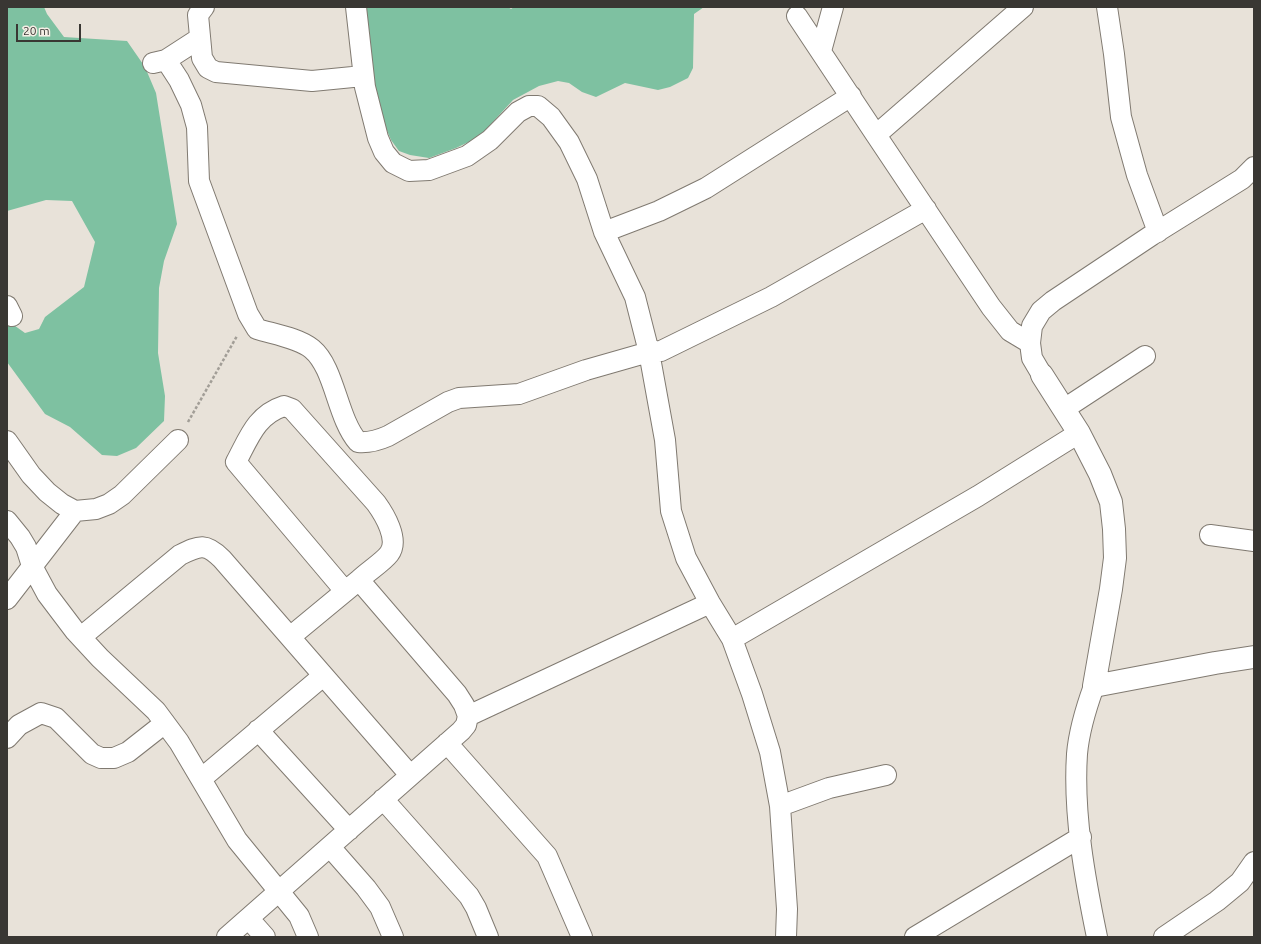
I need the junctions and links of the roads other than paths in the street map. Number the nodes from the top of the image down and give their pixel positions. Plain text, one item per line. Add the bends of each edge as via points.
1 (204, 7) edge
2 (356, 7) edge
3 (833, 7) edge
4 (1024, 7) edge
5 (1107, 7) edge
6 (797, 16) dead end
7 (200, 38) junction
8 (821, 51) junction
9 (363, 76) junction
10 (850, 96) junction
11 (876, 135) junction
12 (1254, 167) edge
13 (926, 209) junction
14 (604, 232) junction
15 (1158, 232) junction
16 (1030, 343) junction
17 (649, 352) junction
18 (1145, 356) dead end
19 (1042, 375) joint
20 (1064, 409) junction
21 (1079, 432) junction
22 (178, 440) road end
23 (7, 441) edge
24 (75, 511) junction
25 (7, 521) edge
26 (1210, 534) dead end
27 (1254, 541) edge
28 (32, 566) junction
29 (352, 585) junction
30 (7, 599) edge
31 (710, 603) junction
32 (81, 637) junction
33 (290, 637) junction
34 (732, 639) junction
35 (1254, 657) edge
36 (323, 676) junction
37 (1094, 686) junction
38 (468, 716) junction
39 (165, 723) junction
40 (258, 730) junction
41 (7, 738) edge
42 (447, 743) junction
43 (410, 775) junction
44 (886, 775) dead end
45 (201, 779) junction
46 (383, 799) junction
47 (780, 806) junction
48 (349, 830) junction
49 (1081, 837) junction
50 (330, 847) junction
51 (1254, 862) edge
52 (280, 892) junction
53 (248, 919) junction
54 (1184, 931) edge
55 (227, 937) edge
56 (265, 937) edge
57 (308, 937) edge
58 (393, 937) edge
59 (488, 937) edge
60 (582, 937) edge
61 (786, 937) edge
62 (915, 937) edge
63 (1097, 937) edge
64 (1164, 937) edge

1 - 7 street via 198,15
2 - 9 street
3 - 8 street
4 - 11 street
5 - 15 street via 1121,117 1137,175
6 - 8 street
7 - 9 street via 202,58 208,68 223,74 312,81
7 - 17 street via 160,61 179,80 191,104 197,127 199,181 248,314 257,329 302,342 320,358 347,426 358,442 364,443 388,436 459,398 519,394 586,370
8 - 10 street
9 - 14 street via 378,138 384,152 393,163 409,171 429,170 467,156 490,140 518,112 529,106 538,106 551,118 569,142 587,179
10 - 11 street
10 - 14 street via 706,188 659,211
11 - 13 street
12 - 15 street via 1242,179
13 - 16 street via 991,307 1010,331
13 - 17 street via 771,297 661,351
14 - 17 street via 635,297
15 - 16 street via 1041,311 1032,326
16 - 19 street via 1032,358
17 - 31 street via 665,440 671,511 686,558
18 - 20 street
19 - 20 street
20 - 21 street
21 - 34 street via 978,496
21 - 37 street via 1111,502 1114,529 1115,558
22 - 24 street via 122,495 109,504 96,509
23 - 24 street via 30,475 47,492
24 - 28 street
25 - 28 street via 26,547
26 - 27 street
28 - 30 street
28 - 32 street via 47,594
29 - 29 street via 236,462 258,422 273,409 284,406 292,409 386,516 394,544 392,549
29 - 33 street
29 - 38 street via 457,694
31 - 34 street
31 - 38 street
32 - 33 street via 180,555 203,547 213,550 222,559
32 - 39 street
33 - 36 street
34 - 47 street via 770,752
35 - 37 street via 1215,662
36 - 40 street
36 - 43 street
37 - 49 street via 1086,709 1077,754
38 - 42 street via 466,725
39 - 41 street via 128,752 114,758 101,758 92,754 56,718 41,713 19,725
39 - 45 street
40 - 45 street
40 - 48 street
42 - 43 street
42 - 60 street via 547,856
43 - 46 street
44 - 47 street via 829,788
45 - 52 street via 237,840
46 - 48 street
46 - 59 street via 469,896
47 - 61 street via 787,909
48 - 50 street
49 - 62 street
49 - 63 street via 1087,888
50 - 52 street
50 - 58 street via 380,907
51 - 54 street via 1240,882
52 - 53 street
52 - 57 street via 299,916
53 - 55 street
53 - 56 street
54 - 64 street

